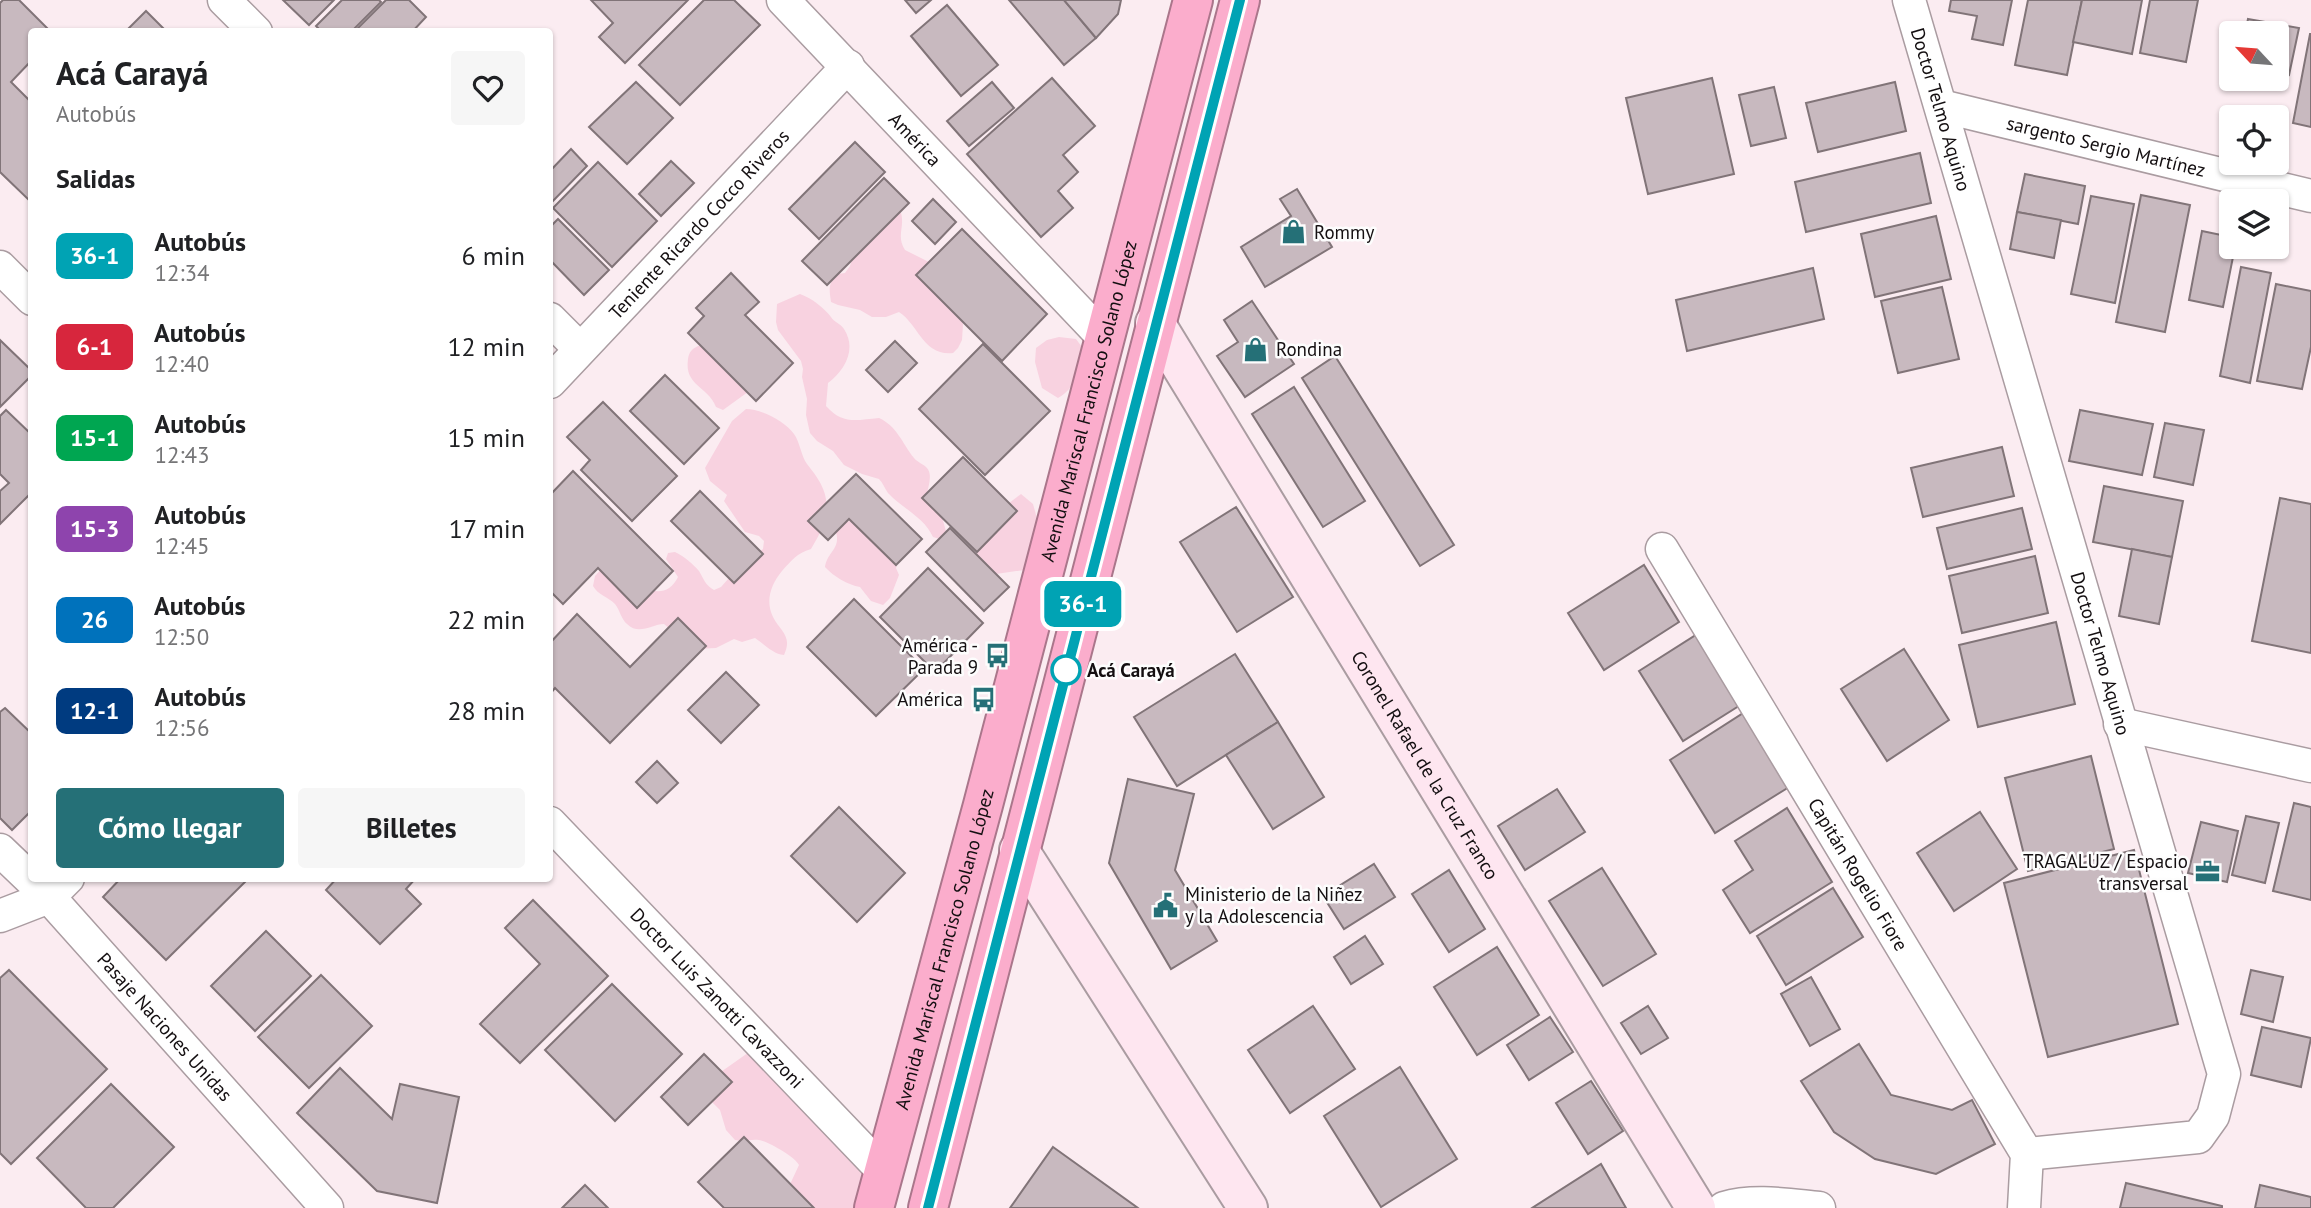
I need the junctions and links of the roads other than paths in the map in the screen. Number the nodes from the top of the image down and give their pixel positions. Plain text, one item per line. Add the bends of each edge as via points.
1 (224, 0) edge
2 (783, 0) edge
3 (1193, 0) edge
4 (1240, 0) edge
5 (1909, 0) edge
6 (252, 28) edge
7 (848, 66) junction
8 (1941, 106) junction
9 (2311, 196) edge
10 (0, 267) edge
11 (28, 295) edge
12 (553, 322) edge
13 (1155, 323) junction
14 (1105, 339) junction
15 (579, 348) junction
16 (553, 378) edge
17 (1662, 549) dead end
18 (2120, 723) junction
19 (2311, 766) edge
20 (553, 826) edge
21 (0, 849) edge
22 (1019, 850) junction
23 (28, 868) edge
24 (58, 888) edge
25 (0, 916) edge
26 (2027, 1154) junction
27 (884, 1172) junction
28 (327, 1208) edge
29 (874, 1208) edge
30 (928, 1208) edge
31 (1248, 1208) edge
32 (1696, 1208) edge
33 (1724, 1208) edge
34 (1819, 1208) edge
35 (2024, 1208) edge

1 - 6 street
2 - 7 street, América
3 - 14 highway, Avenida Mariscal Francisco Solano López
4 - 13 highway
5 - 8 street, Doctor Telmo Aquino
7 - 14 street, América
7 - 15 street, Teniente Ricardo Cocco Riveros
8 - 9 street, sargento Sergio Martínez
8 - 18 street, Doctor Telmo Aquino
10 - 11 street
12 - 15 street
13 - 22 highway
13 - 32 street, Coronel Rafael de la Cruz Franco
14 - 27 highway, Avenida Mariscal Francisco Solano López
15 - 16 street, Teniente Ricardo Cocco Riveros
17 - 26 street, Capitán Rogelio Fiore
18 - 19 street
18 - 26 street, Doctor Telmo Aquino via 2224,1073 2213,1116 2198,1137
20 - 27 street, Doctor Luis Zanotti Cavazzoni
21 - 23 street, Pasaje Naciones Unidas
22 - 30 highway
22 - 31 street
24 - 25 street
24 - 28 street, Pasaje Naciones Unidas
26 - 35 street
27 - 29 highway, Avenida Mariscal Francisco Solano López
33 - 34 street via 1738,1204

